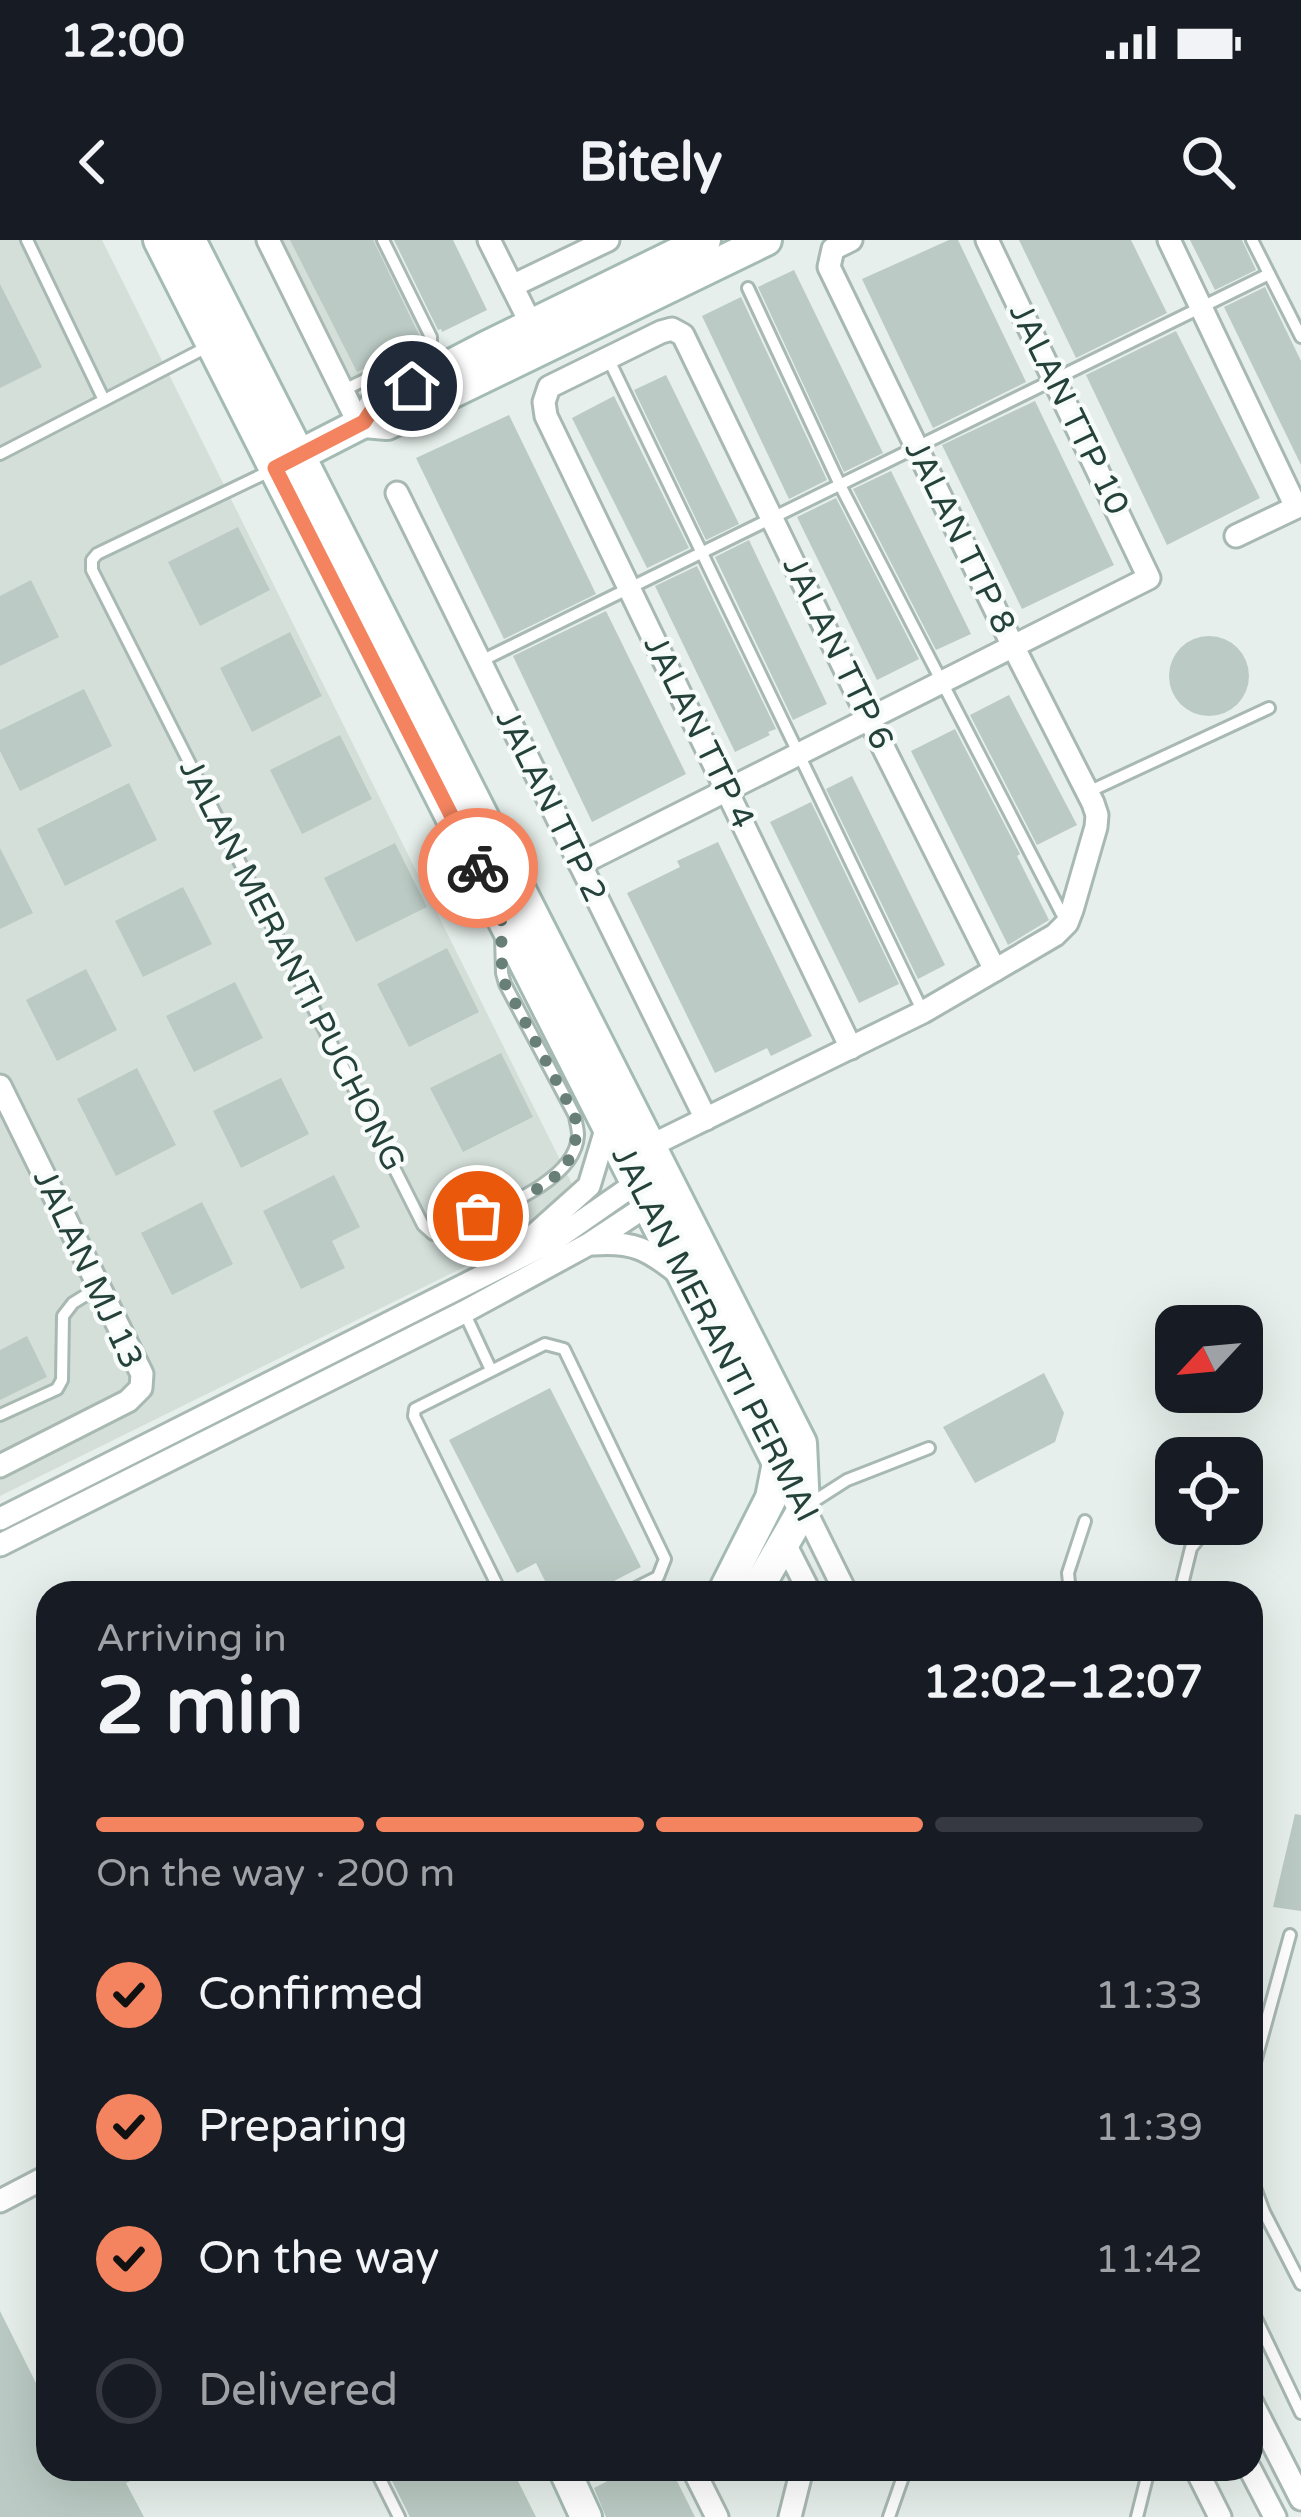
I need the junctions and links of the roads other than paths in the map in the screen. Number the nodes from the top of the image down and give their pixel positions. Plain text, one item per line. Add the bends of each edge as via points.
1 (27, 240) edge
2 (159, 240) edge
3 (190, 240) edge
4 (268, 240) edge
5 (383, 240) edge
6 (489, 240) edge
7 (608, 240) edge
8 (704, 240) edge
9 (766, 240) edge
10 (851, 240) edge
11 (987, 240) edge
12 (1168, 240) edge
13 (1252, 240) edge
14 (1269, 274) junction
15 (512, 286) junction
16 (748, 289) dead end
17 (1201, 308) junction
18 (1301, 337) edge
19 (537, 338) junction
20 (212, 345) junction
21 (608, 358) junction
22 (1054, 380) junction
23 (342, 391) junction
24 (104, 400) junction
25 (362, 423) junction
26 (916, 447) junction
27 (0, 454) edge
28 (287, 462) junction
29 (840, 484) junction
30 (397, 493) dead end
31 (1299, 506) edge
32 (772, 518) junction
33 (1235, 536) dead end
34 (701, 553) junction
35 (629, 588) junction
36 (1013, 646) junction
37 (479, 662) junction
38 (943, 681) junction
39 (1269, 708) dead end
40 (869, 718) junction
41 (798, 754) junction
42 (727, 790) junction
43 (1088, 792) junction
44 (580, 864) junction
45 (501, 913) junction
46 (1066, 922) junction
47 (995, 970) junction
48 (922, 1012) junction
49 (851, 1048) junction
50 (0, 1086) edge
51 (7, 1118) edge
52 (706, 1119) junction
53 (608, 1123) junction
54 (649, 1174) junction
55 (589, 1244) junction
56 (495, 1269) junction
57 (688, 1282) junction
58 (100, 1287) junction
59 (464, 1312) junction
60 (491, 1370) junction
61 (0, 1415) edge
62 (929, 1448) dead end
63 (778, 1462) junction
64 (0, 1466) edge
65 (804, 1508) junction
66 (0, 1519) edge
67 (1085, 1521) dead end
68 (784, 1542) junction
69 (0, 1545) edge
70 (1193, 1545) edge
71 (495, 1581) edge
72 (650, 1581) edge
73 (729, 1581) edge
74 (765, 1581) edge
75 (804, 1581) edge
76 (840, 1581) edge
77 (1069, 1581) edge
78 (1183, 1581) edge
79 (1290, 1935) dead end
80 (1263, 2033) edge
81 (36, 2182) edge
82 (0, 2201) edge
83 (1263, 2209) edge
84 (1301, 2284) edge
85 (1263, 2333) edge
86 (1301, 2413) edge
87 (1263, 2425) edge
88 (381, 2481) edge
89 (575, 2481) edge
90 (699, 2481) edge
91 (799, 2481) edge
92 (902, 2481) edge
93 (1145, 2481) edge
94 (1202, 2481) edge
95 (1256, 2481) edge
96 (1301, 2499) edge
97 (399, 2517) edge
98 (586, 2517) edge
99 (717, 2517) edge
100 (790, 2517) edge
101 (889, 2517) edge
102 (1137, 2517) edge
103 (1220, 2517) edge
104 (1275, 2517) edge

1 - 24 lane
2 - 20 street, JALAN MERANTI PERMAI
3 - 28 street
4 - 23 street
5 - 23 lane via 431,344
6 - 15 street
7 - 15 street
8 - 19 street
9 - 19 street
10 - 26 street, JALAN TTP 8 via 833,249 829,266
11 - 22 street, JALAN TTP 10
12 - 17 street
13 - 14 lane
14 - 17 lane
14 - 18 lane
15 - 19 street
16 - 29 lane
17 - 22 lane
17 - 31 street
19 - 25 street via 376,404
20 - 24 lane
20 - 28 street, JALAN MERANTI PERMAI
21 - 32 street, JALAN TTP 6 via 661,332 683,334
21 - 34 lane
21 - 35 street, JALAN TTP 4 via 550,387 544,402
22 - 26 lane
22 - 36 street, JALAN TTP 10 via 1149,578
23 - 25 street
24 - 27 lane
25 - 28 street
26 - 29 lane
26 - 36 street, JALAN TTP 8
28 - 45 street, JALAN MERANTI PERMAI
28 - 45 lane, JALAN MERANTI PUCHONG via 97,554 92,570 433,1234 554,1178 578,1137 575,1116 505,984
28 - 54 street
29 - 32 lane
29 - 38 lane
30 - 37 street, JALAN TTP 2
31 - 33 street
32 - 34 lane
32 - 40 street, JALAN TTP 6
34 - 35 lane
34 - 41 lane
35 - 37 lane
35 - 42 street, JALAN TTP 4
36 - 38 street
36 - 43 street, JALAN TTP 8
37 - 44 street, JALAN TTP 2
38 - 40 street
38 - 46 lane
39 - 43 lane
40 - 41 street
40 - 47 street, JALAN TTP 6
41 - 42 street
41 - 48 lane
42 - 44 street
42 - 49 street, JALAN TTP 4
43 - 46 street, JALAN TTP 8 via 1096,827
44 - 52 street, JALAN TTP 2
45 - 53 street, JALAN MERANTI PERMAI
46 - 47 street
47 - 48 street
48 - 49 street
49 - 52 street
50 - 51 street, JALAN MJ 13
51 - 58 street, JALAN MJ 13
52 - 54 street
53 - 54 street, JALAN MERANTI PERMAI
53 - 56 street via 589,1186
54 - 55 street
54 - 56 street via 556,1239
54 - 57 street, JALAN MERANTI PERMAI
54 - 65 street via 801,1443
55 - 57 street via 632,1244
55 - 59 street
56 - 66 street
57 - 63 street, JALAN MERANTI PERMAI
58 - 61 lane via 63,1316 57,1388
58 - 64 street, JALAN MJ 13 via 142,1373 141,1388
59 - 60 lane
59 - 69 street
60 - 71 lane via 414,1416
60 - 72 lane via 545,1344 564,1349 664,1559
62 - 65 lane via 848,1480
63 - 65 street, JALAN MERANTI PERMAI
63 - 73 street via 771,1498
65 - 68 street
65 - 76 street, JALAN MERANTI PERMAI
67 - 77 lane
68 - 74 street
68 - 75 street, JALAN MERANTI PERMAI
70 - 78 lane
79 - 80 lane
81 - 82 street
83 - 84 lane
85 - 86 lane
87 - 96 street
88 - 97 lane
89 - 98 street
90 - 99 street
91 - 100 street
92 - 101 lane
93 - 102 lane
94 - 103 street
95 - 104 street

